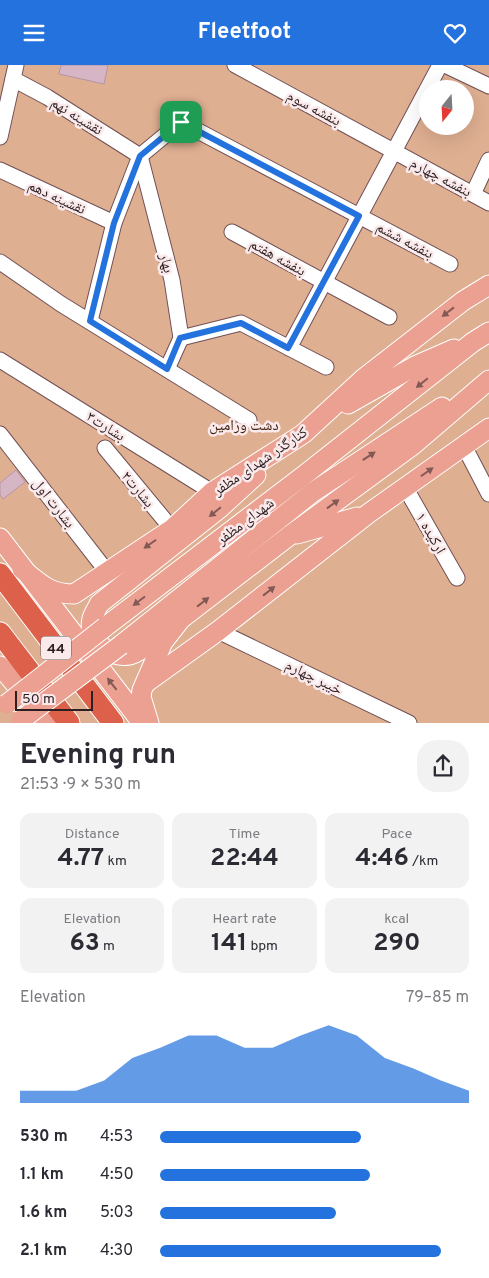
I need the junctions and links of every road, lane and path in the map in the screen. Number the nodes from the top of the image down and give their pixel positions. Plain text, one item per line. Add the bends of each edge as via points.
1 (235, 65) edge
2 (440, 65) edge
3 (445, 65) edge
4 (14, 72) edge
5 (489, 86) edge
6 (3, 106) edge
7 (0, 137) edge
8 (394, 151) junction
9 (140, 156) junction
10 (489, 161) edge
11 (0, 170) edge
12 (473, 194) junction
13 (489, 203) edge
14 (359, 216) junction
15 (114, 223) junction
16 (232, 232) dead end
17 (0, 262) edge
18 (450, 264) dead end
19 (324, 282) junction
20 (489, 285) edge
21 (389, 317) dead end
22 (90, 321) junction
23 (481, 337) edge
24 (180, 338) junction
25 (288, 348) junction
26 (0, 360) edge
27 (326, 367) dead end
28 (167, 369) junction
29 (489, 377) edge
30 (489, 380) edge
31 (248, 420) dead end
32 (489, 428) edge
33 (0, 434) edge
34 (296, 439) junction
35 (464, 446) junction
36 (105, 448) dead end
37 (405, 487) junction
38 (212, 492) junction
39 (489, 494) edge
40 (369, 513) junction
41 (172, 529) junction
42 (289, 536) junction
43 (0, 538) edge
44 (22, 569) junction
45 (108, 573) junction
46 (0, 574) edge
47 (457, 578) dead end
48 (181, 619) junction
49 (218, 631) junction
50 (0, 633) edge
51 (0, 666) edge
52 (146, 682) junction
53 (2, 701) edge
54 (24, 722) edge
55 (48, 723) edge
56 (69, 723) edge
57 (113, 723) edge
58 (142, 723) edge
59 (149, 723) edge
60 (409, 723) edge

1 - 8 street, بنفشه سوم
2 - 8 street
3 - 5 street
4 - 6 street
4 - 9 street, نقشینه نهم
6 - 7 street
8 - 12 street, بنفشه چهارم
8 - 14 street
9 - 14 street, بنفشه ششم via 181,122
9 - 15 street
9 - 24 street, بهار via 172,280
10 - 12 street
11 - 15 street, نقشینه دهم
12 - 13 street, بنفشه چهارم
14 - 18 street, بنفشه ششم
14 - 19 street
15 - 22 street
16 - 19 street, بنفشه هفتم
17 - 22 street
19 - 21 street, بنفشه هفتم
19 - 25 street
20 -> 34 main road, کنارگذر شهدای مظفر via 463,301 373,371
22 - 28 street
23 - 34 main road via 415,366 357,397
23 -> 53 main road, شهدای مظفر, bridge via 105,627
24 - 25 street via 241,323
24 - 28 street
25 - 27 street
26 - 38 street, بشارت۳
28 - 31 street
54 -> 29 main road, شهدای مظفر, bridge via 313,492
42 -> 30 main road via 413,445
32 - 35 main road
33 - 45 street, بشارت اول
34 - 38 main road, کنارگذر شهدای مظفر
34 -> 48 main road via 220,508 99,604 92,620 94,638 101,647 118,656 134,654
37 -> 35 main road
35 - 39 street
36 - 41 street, بشارت۲
37 - 40 main road
37 - 47 street, ارکیده ۱
38 - 41 main road, کنارگذر شهدای مظفر
40 - 42 main road
49 -> 40 main road
41 -> 45 main road, کنارگذر شهدای مظفر
48 -> 42 main road
43 - 44 main road
44 - 45 main road, کنارگذر شهدای مظفر via 58,594 74,594
58 -> 44 main road
46 - 57 highway, 44
48 - 52 main road via 163,642
49 - 52 main road
49 - 60 street, خیبر چهارم
50 - 56 highway, 44
51 - 55 main road
52 - 59 main road via 141,697
53 - 54 main road via 6,690 22,699 30,711

